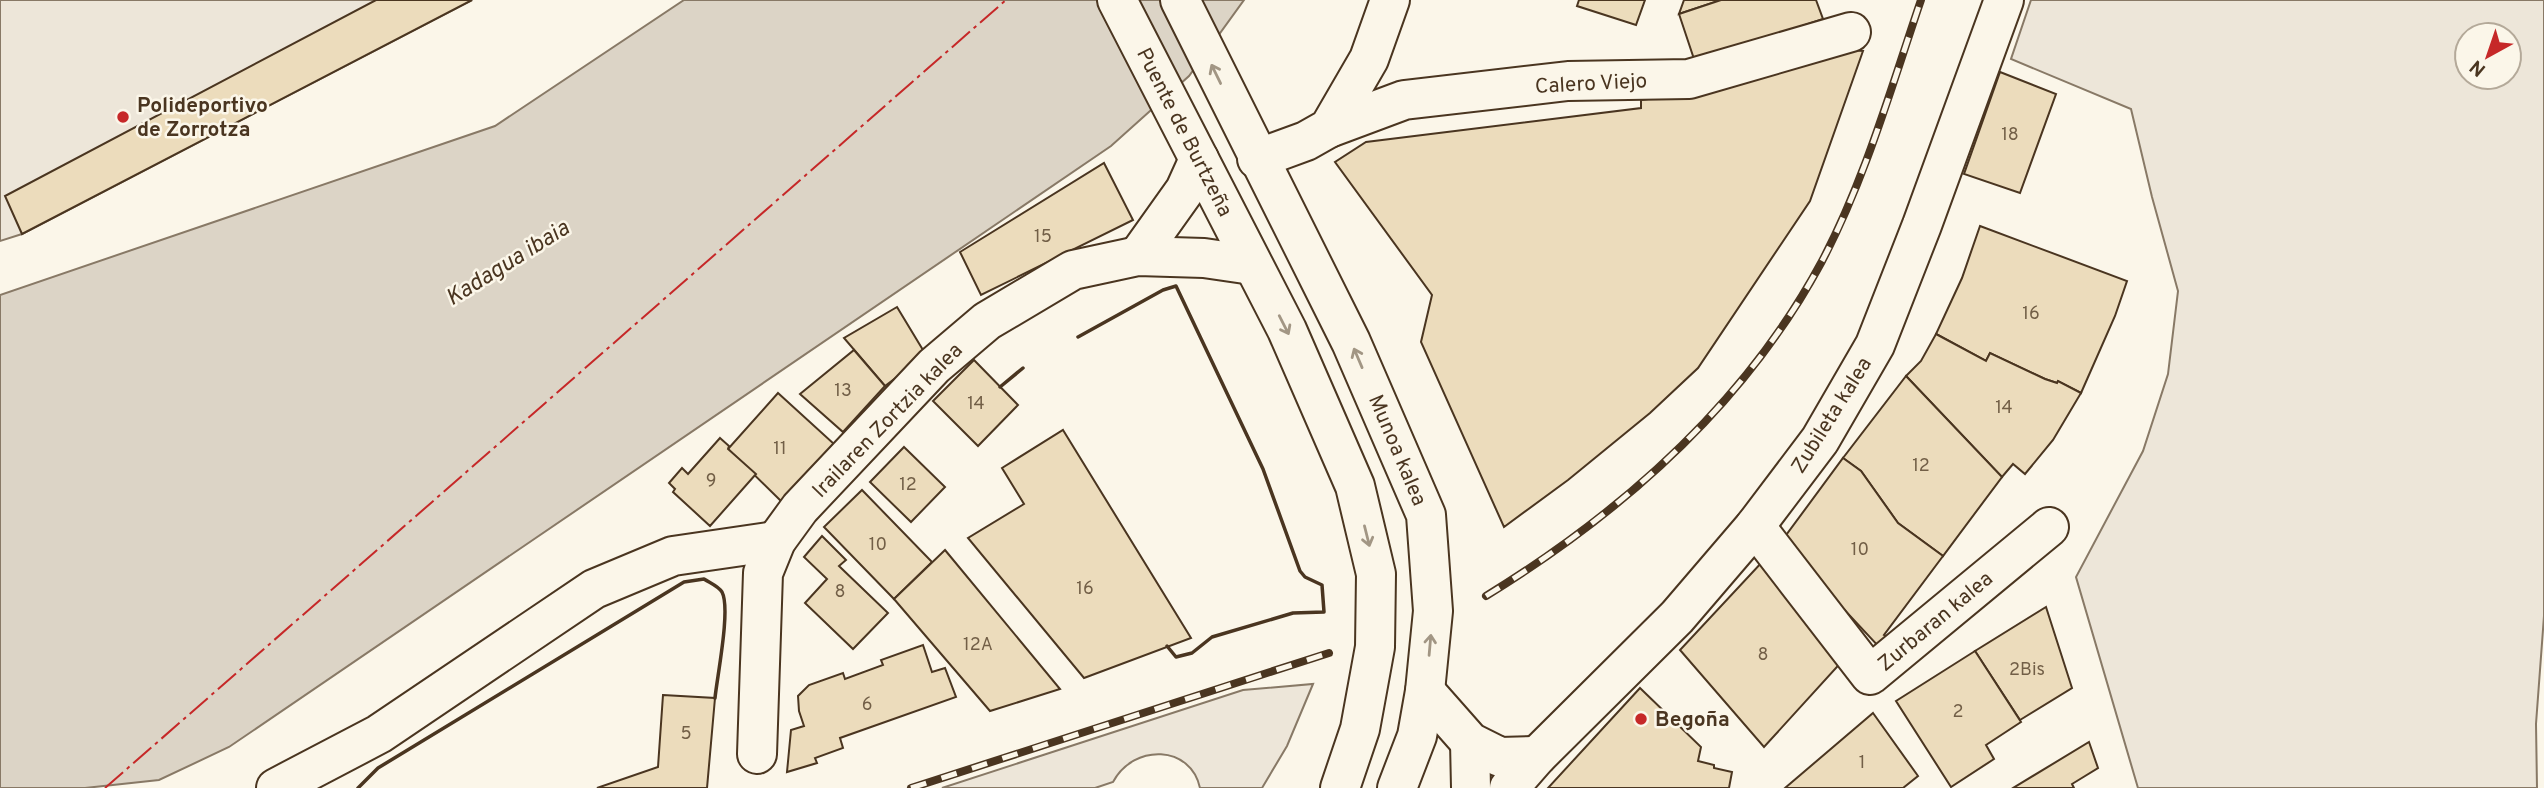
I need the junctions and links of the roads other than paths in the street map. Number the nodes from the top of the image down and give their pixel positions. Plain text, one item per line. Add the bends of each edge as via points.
1 (1117, 0) edge
2 (1180, 0) edge
3 (1390, 0) edge
4 (2004, 0) edge
5 (1852, 32) dead end
6 (1329, 128) junction
7 (1252, 147) junction
8 (1199, 159) junction
9 (1138, 256) junction
10 (1252, 265) junction
11 (1755, 526) junction
12 (2049, 527) dead end
13 (776, 541) junction
14 (1425, 691) junction
15 (1360, 729) junction
16 (1470, 742) junction
17 (757, 754) dead end
18 (1537, 756) junction
19 (276, 788) edge
20 (1311, 788) edge
21 (1340, 788) edge
22 (1396, 788) edge
23 (1471, 788) edge
24 (1509, 788) edge

1 - 8 street, Puente de Burtzeña
7 -> 2 street
3 - 6 street via 1369,59
4 - 11 street, Zubileta kalea via 1875,345 1820,440
5 - 6 street, Calero Viejo via 1689,79 1568,81 1404,100
6 - 7 street, Calero Viejo via 1306,141
14 -> 7 street, Munoa kalea via 1433,611 1426,515 1351,342
8 - 9 street via 1185,190
8 - 10 street, Puente de Burtzeña
9 - 10 street, Irailaren Zortzia kalea
9 - 13 street, Irailaren Zortzia kalea via 1073,270 987,321 934,366 800,508
10 -> 15 street via 1287,330 1354,486 1376,574 1375,647
11 - 12 street, Zurbaran kalea via 1870,675
11 - 18 street, Zubileta kalea via 1677,617
13 - 17 street, Irailaren Zortzia kalea via 763,573
13 - 19 street via 673,556 594,589 379,734
14 - 16 street
14 - 22 street, Munoa kalea via 1417,736
15 - 20 street
15 - 21 street
16 - 18 street via 1500,758
16 - 23 street
18 - 24 street, Zubileta kalea

